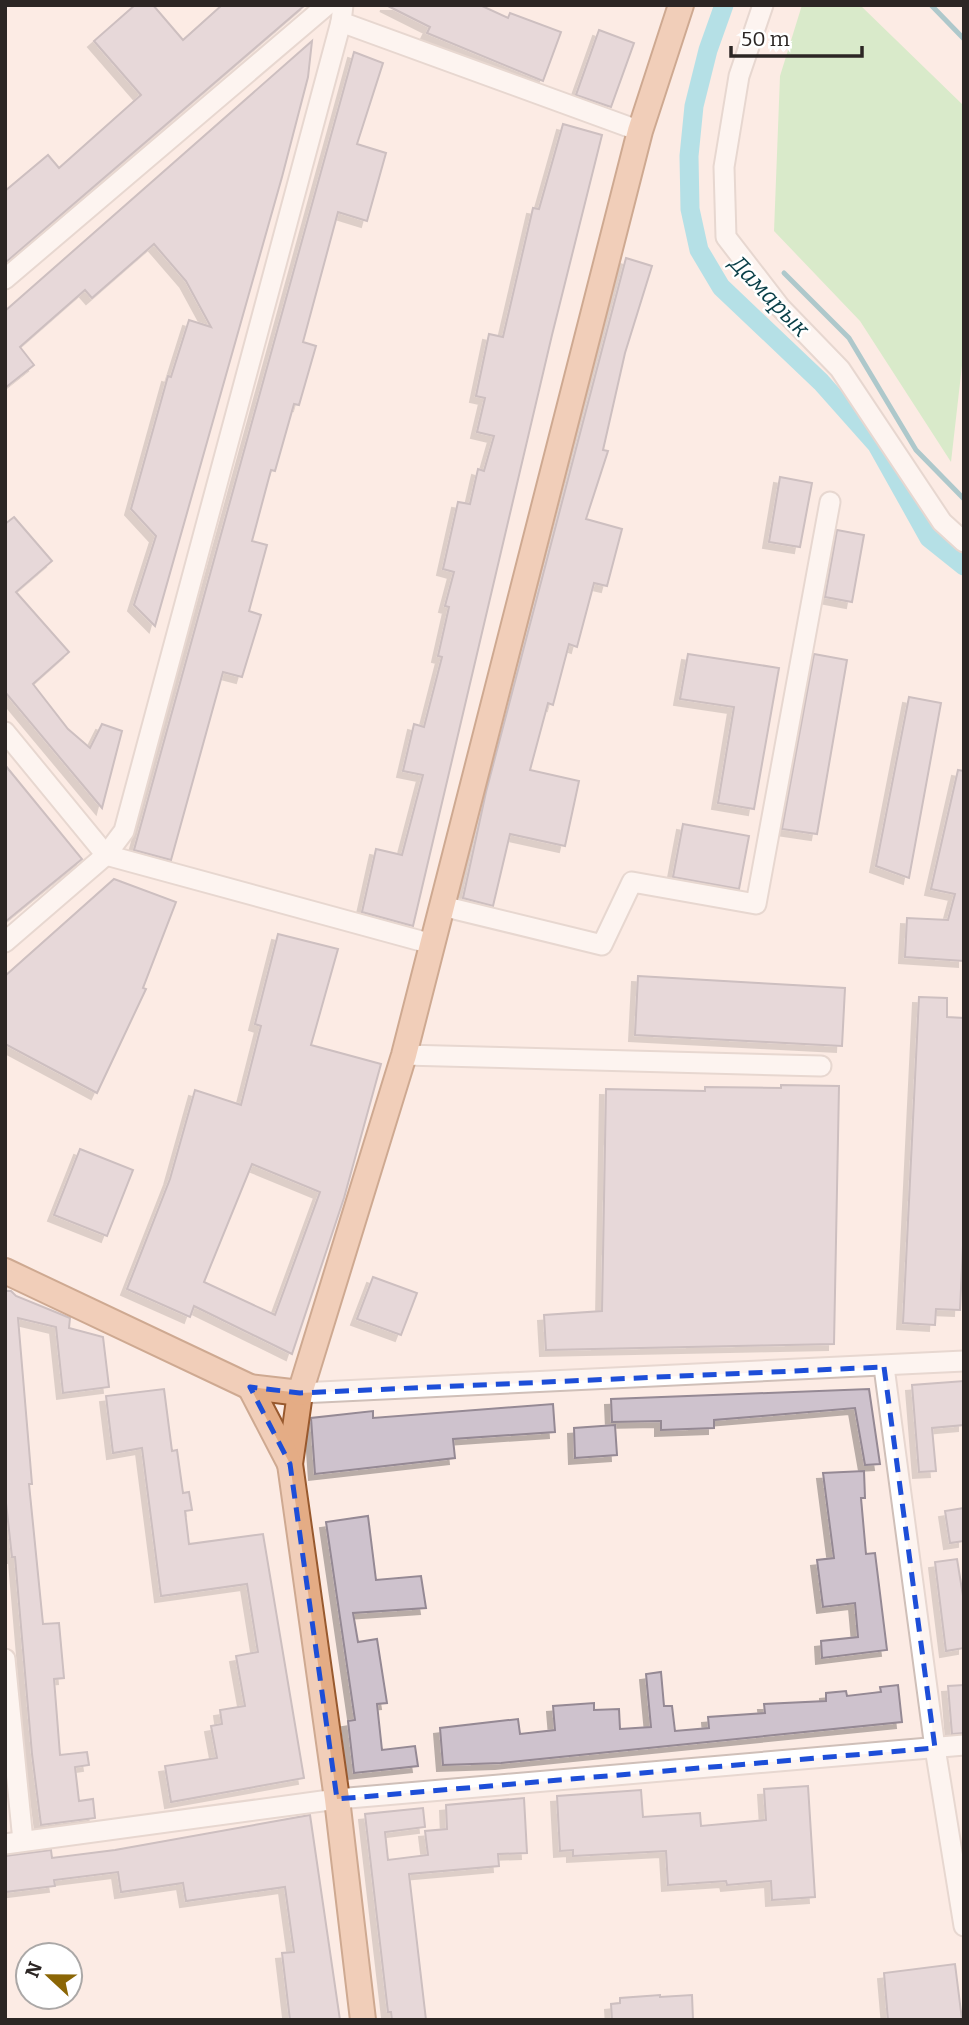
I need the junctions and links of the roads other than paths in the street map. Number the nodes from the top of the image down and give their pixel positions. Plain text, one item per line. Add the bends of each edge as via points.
1 (327, 5) edge
2 (681, 5) edge
3 (763, 5) edge
4 (342, 13) edge
5 (640, 131) junction
6 (5, 278) edge
7 (830, 502) dead end
8 (964, 542) edge
9 (5, 732) edge
10 (106, 855) junction
11 (442, 906) junction
12 (5, 942) edge
13 (432, 944) junction
14 (404, 1055) junction
15 (821, 1066) dead end
16 (5, 1271) edge
17 (964, 1361) edge
18 (884, 1367) junction
19 (250, 1387) junction
20 (300, 1393) junction
21 (290, 1464) junction
22 (5, 1659) edge
23 (964, 1745) edge
24 (936, 1748) junction
25 (337, 1799) junction
26 (5, 1819) edge
27 (14, 1843) edge
28 (964, 1926) edge
29 (363, 2020) edge

1 - 6 street
2 - 5 main road
3 - 8 street via 739,76 724,167 726,237 780,307 839,369 942,522
4 - 5 street
4 - 10 street via 124,831
5 - 11 main road
7 - 11 street via 756,904 632,882 602,945
9 - 10 street
10 - 12 street
10 - 13 street
11 - 13 main road
13 - 14 main road
14 - 15 street
14 - 20 main road
16 - 19 main road
17 - 18 street
18 - 20 street
18 - 24 street
19 - 20 main road
19 - 21 main road
20 - 21 main road
21 - 25 main road
22 - 27 street
23 - 24 street
24 - 25 street
24 - 28 street
25 - 27 street
25 - 29 main road
26 - 27 street

